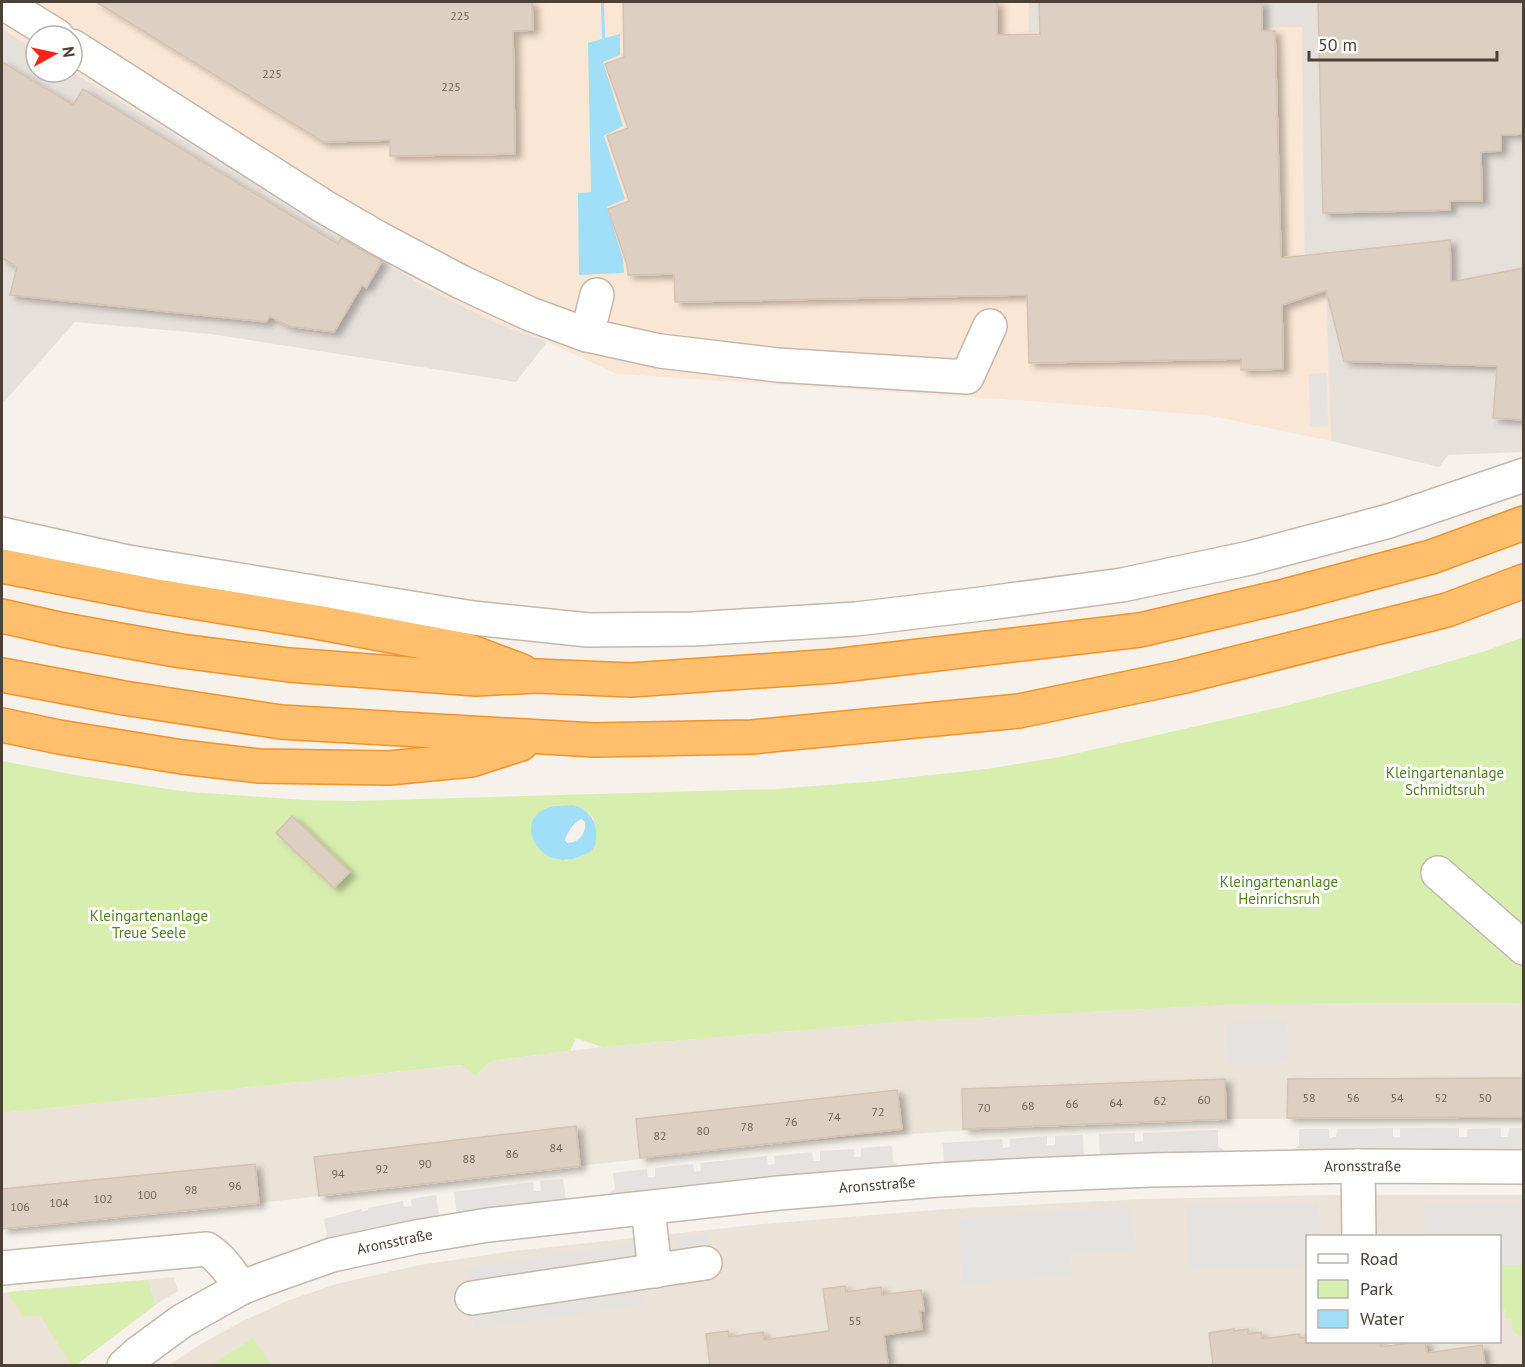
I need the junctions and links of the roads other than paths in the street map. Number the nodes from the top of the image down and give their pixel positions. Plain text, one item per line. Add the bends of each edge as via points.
1 (2, 2) edge
2 (47, 20) edge
3 (84, 54) edge
4 (597, 295) dead end
5 (990, 326) dead end
6 (587, 335) junction
7 (1524, 475) edge
8 (1524, 523) edge
9 (2, 534) edge
10 (2, 566) edge
11 (1524, 581) edge
12 (2, 616) edge
13 (2, 675) edge
14 (537, 676) junction
15 (2, 725) edge
16 (537, 738) junction
17 (1438, 873) dead end
18 (1524, 948) edge
19 (1358, 1166) junction
20 (1524, 1167) edge
21 (648, 1208) junction
22 (1359, 1235) edge
23 (705, 1263) dead end
24 (2, 1268) edge
25 (656, 1271) junction
26 (241, 1288) junction
27 (471, 1298) dead end
28 (124, 1365) edge

1 - 2 street
3 - 6 street via 380,239 530,314
4 - 6 street
5 - 6 street via 967,377 777,365 660,351
7 - 9 street via 1389,521 1250,558 1122,585 856,619 693,629 588,630 473,618 128,562
8 - 14 highway via 1431,558 1140,630 834,666 631,680
10 - 14 highway via 466,650
11 - 16 highway via 1436,613 1181,677 1019,711 752,737
12 - 14 highway via 182,651 289,664 476,679
13 - 16 highway via 281,722
15 - 16 highway via 182,757 270,767 388,768 471,760
17 - 18 street
19 - 20 street, Aronsstraße
19 - 21 street, Aronsstraße via 1029,1174 790,1192
19 - 22 street
21 - 25 street
21 - 26 street, Aronsstraße via 416,1237 332,1255
23 - 25 street
24 - 26 street via 207,1250 230,1270
25 - 27 street
26 - 28 street, Aronsstraße via 182,1322

